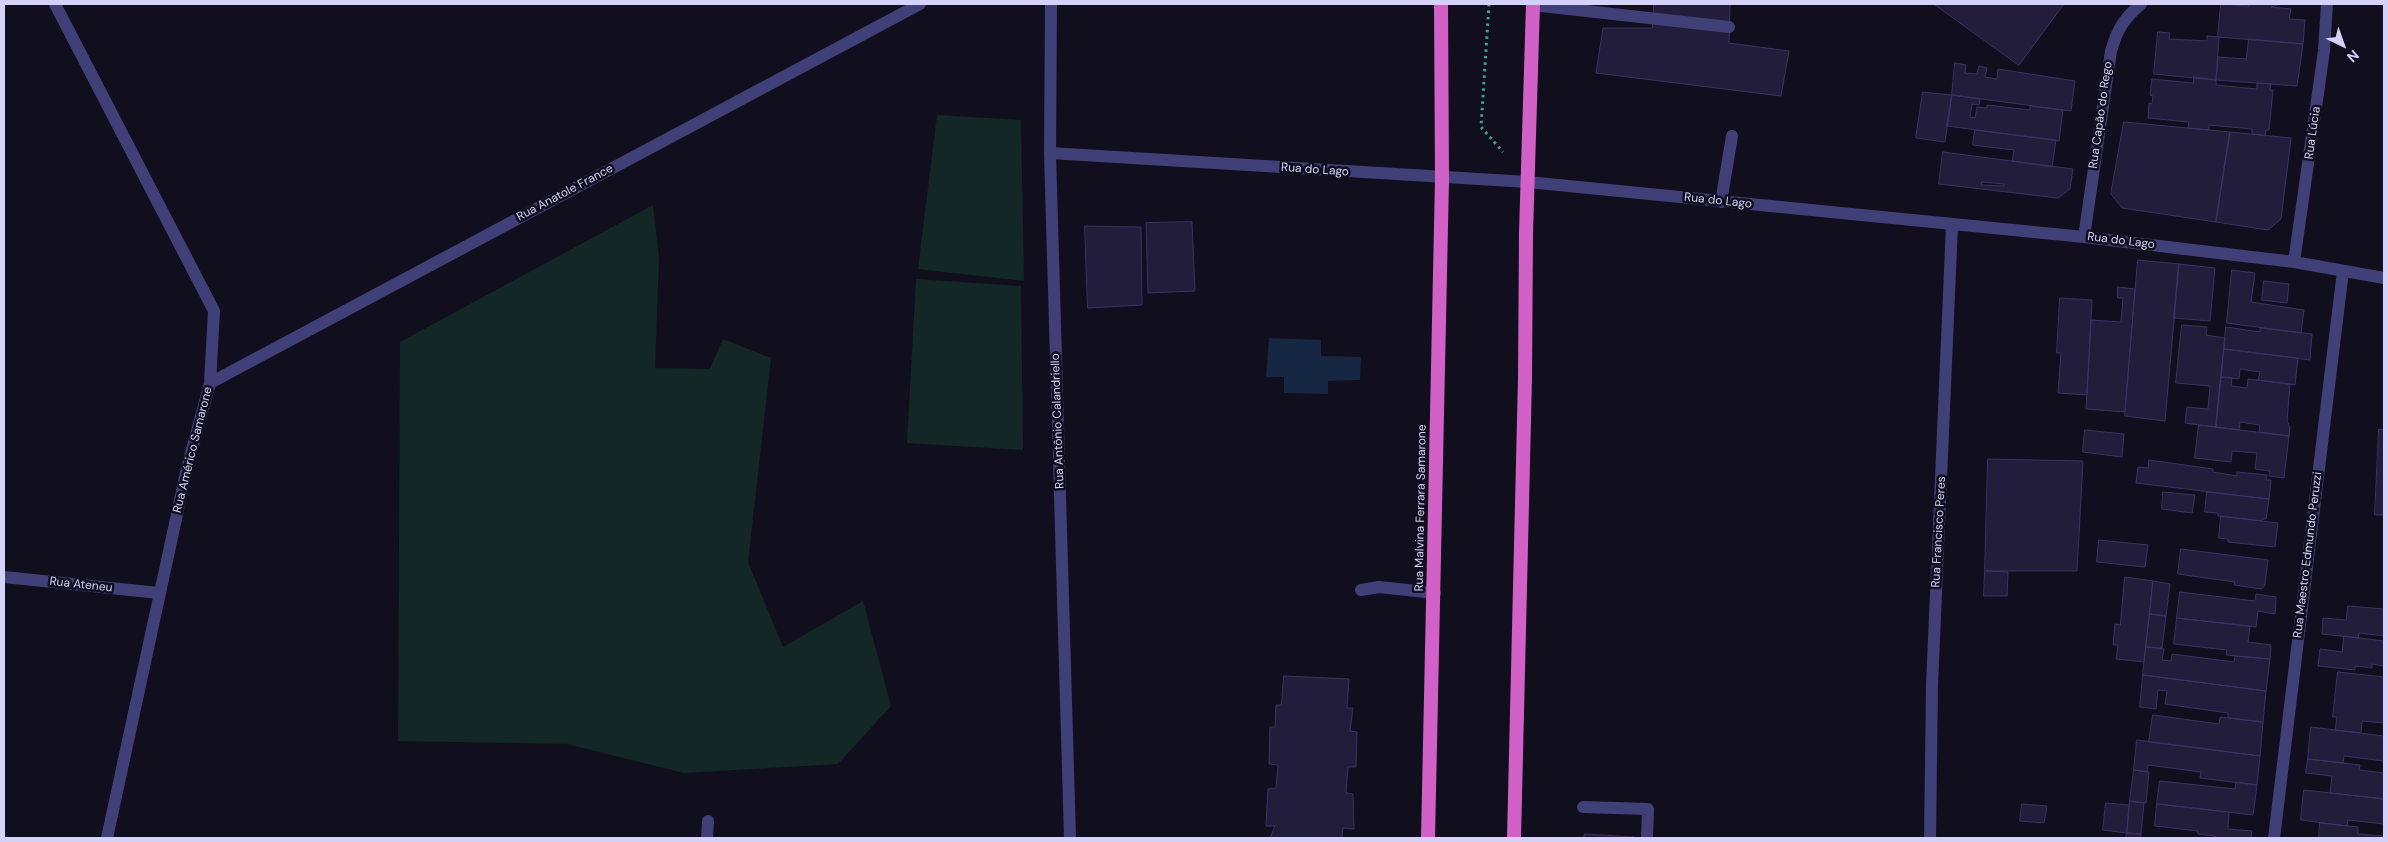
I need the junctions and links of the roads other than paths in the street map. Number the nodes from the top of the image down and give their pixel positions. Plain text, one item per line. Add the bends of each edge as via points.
1 (55, 4) edge
2 (920, 4) edge
3 (1051, 4) edge
4 (1441, 4) edge
5 (1533, 4) edge
6 (2141, 4) edge
7 (2327, 4) edge
8 (1729, 27) dead end
9 (1732, 136) dead end
10 (1050, 153) junction
11 (1442, 179) junction
12 (1528, 182) junction
13 (1721, 202) junction
14 (1952, 225) junction
15 (2084, 237) junction
16 (2294, 262) junction
17 (2343, 271) junction
18 (2384, 278) edge
19 (210, 383) junction
20 (4, 577) edge
21 (1361, 590) dead end
22 (1435, 592) junction
23 (159, 593) junction
24 (1583, 807) dead end
25 (708, 822) dead end
26 (107, 838) edge
27 (707, 838) edge
28 (1070, 838) edge
29 (1428, 838) edge
30 (1514, 838) edge
31 (1647, 838) edge
32 (1930, 838) edge
33 (2274, 838) edge

1 - 19 street, Rua Américo Samarone via 214,310
2 - 19 street, Rua Anatole France
3 - 10 street, Rua Antônio Calandriello
4 - 11 highway, Rua Malvina Ferrara Samarone
5 - 8 street
5 - 12 highway
6 - 15 street, Rua Capão do Rego via 2117,29 2111,51
7 - 16 street, Rua Lúcia via 2324,51
9 - 13 street
10 - 11 street, Rua do Lago
10 - 28 street, Rua Antônio Calandriello
11 - 12 street, Rua do Lago
11 - 22 highway, Rua Malvina Ferrara Samarone
12 - 13 street, Rua do Lago
12 - 30 highway
13 - 14 street, Rua do Lago
14 - 15 street, Rua do Lago
14 - 32 street, Rua Francisco Peres via 1932,685
15 - 16 street, Rua do Lago
16 - 17 street, Rua do Lago
17 - 18 street, Rua do Lago
17 - 33 street, Rua Maestro Edmundo Peruzzi
19 - 23 street, Rua Américo Samarone
20 - 23 street, Rua Ateneu
21 - 22 street via 1379,587
22 - 29 highway, Rua Malvina Ferrara Samarone
23 - 26 street, Rua Américo Samarone
24 - 31 street via 1648,808
25 - 27 street

